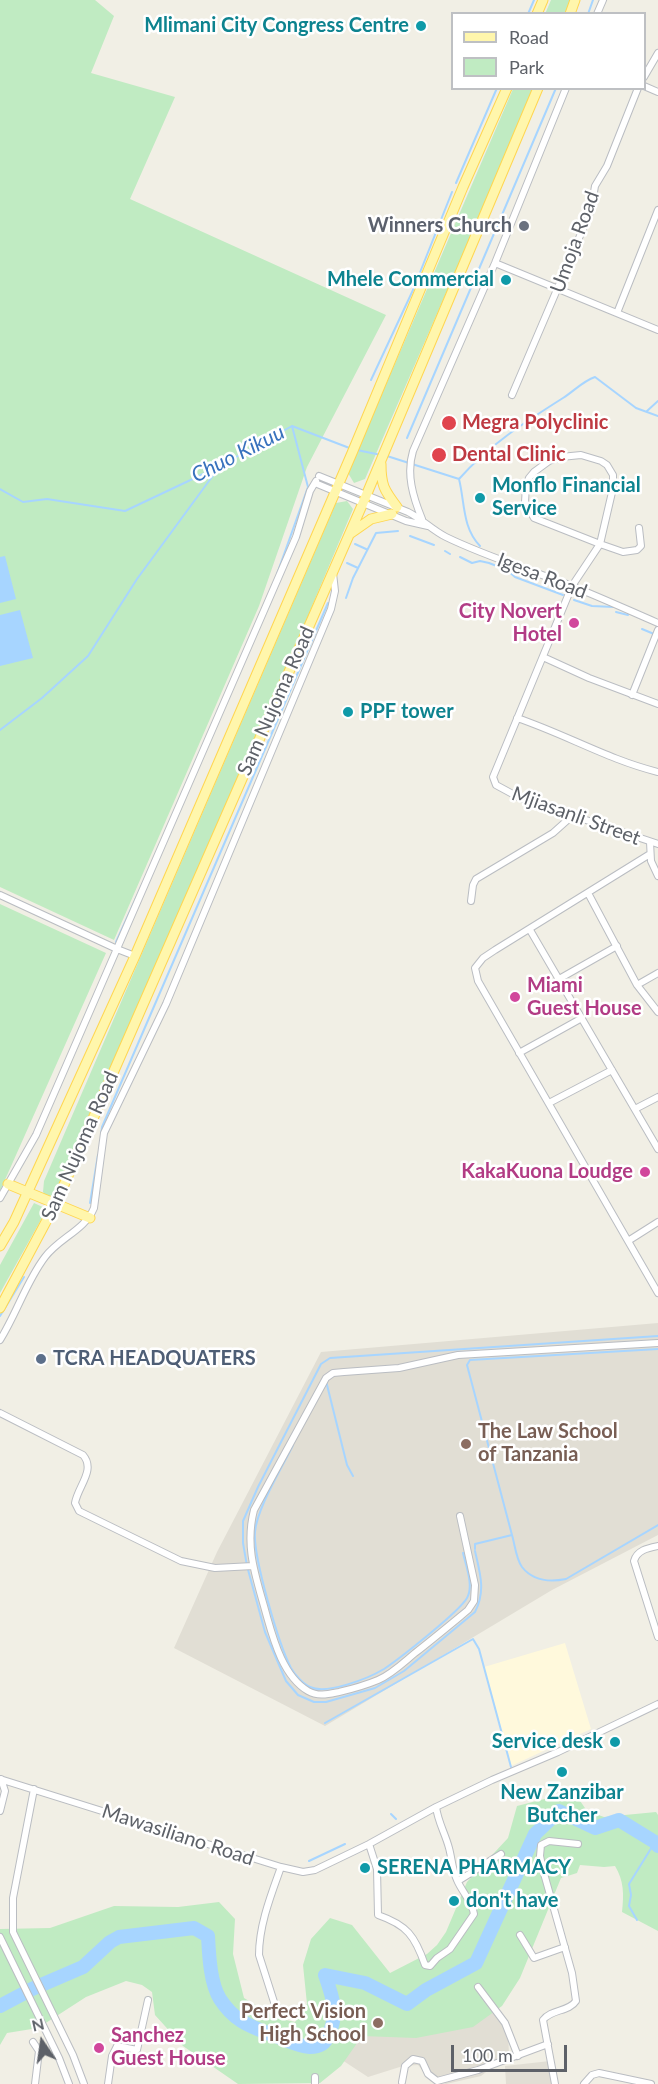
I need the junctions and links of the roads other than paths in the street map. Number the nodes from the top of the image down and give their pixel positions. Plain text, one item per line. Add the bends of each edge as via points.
1 (658, 53) edge
2 (646, 75) edge
3 (506, 90) edge
4 (537, 90) edge
5 (565, 90) edge
6 (637, 90) edge
7 (658, 210) edge
8 (495, 263) junction
9 (558, 290) junction
10 (617, 313) junction
11 (658, 330) edge
12 (512, 395) dead end
13 (381, 459) junction
14 (316, 480) junction
15 (338, 482) junction
16 (335, 492) junction
17 (365, 498) junction
18 (394, 511) junction
19 (422, 519) junction
20 (428, 526) junction
21 (639, 528) dead end
22 (346, 539) junction
23 (600, 544) junction
24 (333, 572) junction
25 (572, 586) junction
26 (658, 623) edge
27 (658, 630) edge
28 (543, 657) junction
29 (632, 695) junction
30 (658, 704) edge
31 (517, 718) junction
32 (658, 772) edge
33 (572, 816) junction
34 (650, 842) junction
35 (658, 844) edge
36 (650, 854) junction
37 (658, 876) edge
38 (588, 893) junction
39 (0, 895) edge
40 (471, 901) dead end
41 (530, 930) junction
42 (617, 946) junction
43 (117, 950) junction
44 (135, 956) junction
45 (658, 973) edge
46 (559, 979) junction
47 (638, 985) junction
48 (658, 1012) edge
49 (582, 1018) junction
50 (519, 1053) junction
51 (612, 1070) junction
52 (658, 1097) edge
53 (549, 1103) junction
54 (635, 1109) junction
55 (658, 1149) edge
56 (8, 1184) junction
57 (27, 1192) junction
58 (0, 1198) edge
59 (56, 1203) junction
60 (90, 1218) junction
61 (658, 1222) edge
62 (628, 1240) junction
63 (0, 1246) edge
64 (658, 1293) edge
65 (0, 1308) edge
66 (0, 1340) edge
67 (658, 1343) edge
68 (0, 1413) edge
69 (460, 1516) dead end
70 (658, 1546) edge
71 (253, 1566) junction
72 (658, 1633) edge
73 (658, 1704) edge
74 (1, 1779) edge
75 (34, 1789) junction
76 (436, 1807) junction
77 (0, 1811) edge
78 (369, 1844) junction
79 (578, 1844) dead end
80 (501, 1854) dead end
81 (281, 1867) junction
82 (458, 1881) junction
83 (520, 1935) dead end
84 (0, 1937) edge
85 (565, 1947) junction
86 (478, 1987) dead end
87 (148, 2000) dead end
88 (282, 2015) dead end
89 (33, 2042) dead end
90 (548, 2044) junction
91 (518, 2056) junction
92 (402, 2082) dead end
93 (35, 2084) edge
94 (69, 2084) edge
95 (84, 2084) edge
96 (108, 2084) edge
97 (555, 2084) edge
98 (584, 2084) edge
99 (651, 2084) edge

1 - 2 street
3 - 15 main road, Sam Nujoma Road
4 - 13 main road, Sam Nujoma Road
5 - 8 street
6 - 9 street, Umoja Road via 595,186 591,210
7 - 10 street
8 - 9 street
8 - 19 street via 412,454 411,482
9 - 10 street
9 - 12 street, Umoja Road
10 - 11 street
13 - 17 main road, Sam Nujoma Road
13 - 18 main road via 382,485
14 - 15 street, Igesa Road
14 - 16 street, Igesa Road
14 - 43 street via 296,537
15 - 16 main road, Sam Nujoma Road
15 - 17 street, Igesa Road
16 - 17 street, Igesa Road
16 - 44 main road, Sam Nujoma Road
17 - 18 street, Igesa Road
17 - 22 main road, Sam Nujoma Road
18 - 19 street, Igesa Road
18 - 20 street, Igesa Road via 406,521
18 - 22 main road via 364,522
19 - 20 street, Igesa Road
20 - 25 street, Igesa Road via 521,569
21 - 23 street via 641,542 637,550 623,552
22 - 24 main road, Sam Nujoma Road
23 - 23 street via 539,521 530,513 525,502 526,486 541,466 580,454 611,469 613,488
23 - 25 street
24 - 59 main road, Sam Nujoma Road
24 - 60 street via 335,591 331,609 166,1004 104,1133
25 - 26 street, Igesa Road
25 - 28 street
27 - 29 street
28 - 29 street
28 - 31 street
29 - 30 street
31 - 32 street
31 - 33 street, Mjiasanli Street via 494,771 496,785
33 - 34 street, Mjiasanli Street
33 - 40 street via 553,833 476,879
34 - 35 street, Mjiasanli Street
34 - 36 street
36 - 37 street
36 - 38 street
38 - 41 street
38 - 42 street
39 - 43 street
41 - 46 street
41 - 50 street via 483,958 475,968 478,981
42 - 46 street
42 - 47 street
43 - 44 street
43 - 56 street via 36,1135
44 - 57 main road, Sam Nujoma Road
45 - 47 street
46 - 49 street
47 - 48 street
49 - 50 street
49 - 51 street
50 - 53 street
51 - 53 street
51 - 54 street
52 - 54 street
53 - 62 street
54 - 55 street
56 - 57 main road
56 - 58 street
57 - 59 main road
57 - 63 main road, Sam Nujoma Road
59 - 60 main road
59 - 65 main road, Sam Nujoma Road
60 - 66 street via 45,1257
61 - 62 street
62 - 64 street
67 - 71 street via 458,1355 399,1368 333,1373 323,1382 254,1510 249,1544
68 - 71 street via 87,1459 88,1469 75,1503 79,1511 181,1561 215,1568
69 - 71 street via 475,1586 472,1605 395,1670 380,1680 345,1690 317,1694 296,1682 272,1634
70 - 72 street via 642,1550 634,1560
73 - 76 street, Mawasiliano Road
74 - 75 street, Mawasiliano Road
74 - 77 street via 5,1791
75 - 81 street, Mawasiliano Road
75 - 95 street via 14,1898 13,1932
76 - 78 street, Mawasiliano Road
76 - 82 street
78 - 81 street, Mawasiliano Road via 315,1870 303,1872
78 - 82 street via 376,1866 378,1915 398,1922 414,1937 426,1966 450,1949 474,1914
79 - 85 street via 549,1841 541,1845 543,1870
80 - 82 street
81 - 88 street via 268,1903 259,1955
83 - 85 street via 534,1958
84 - 94 street
85 - 90 street via 576,2001 544,2018
86 - 91 street via 505,2023
87 - 96 street via 137,2049 117,2046
89 - 93 street via 39,2050
90 - 91 street
90 - 97 street
91 - 92 street via 437,2081 422,2061 413,2059 405,2066
98 - 99 street via 599,2073

